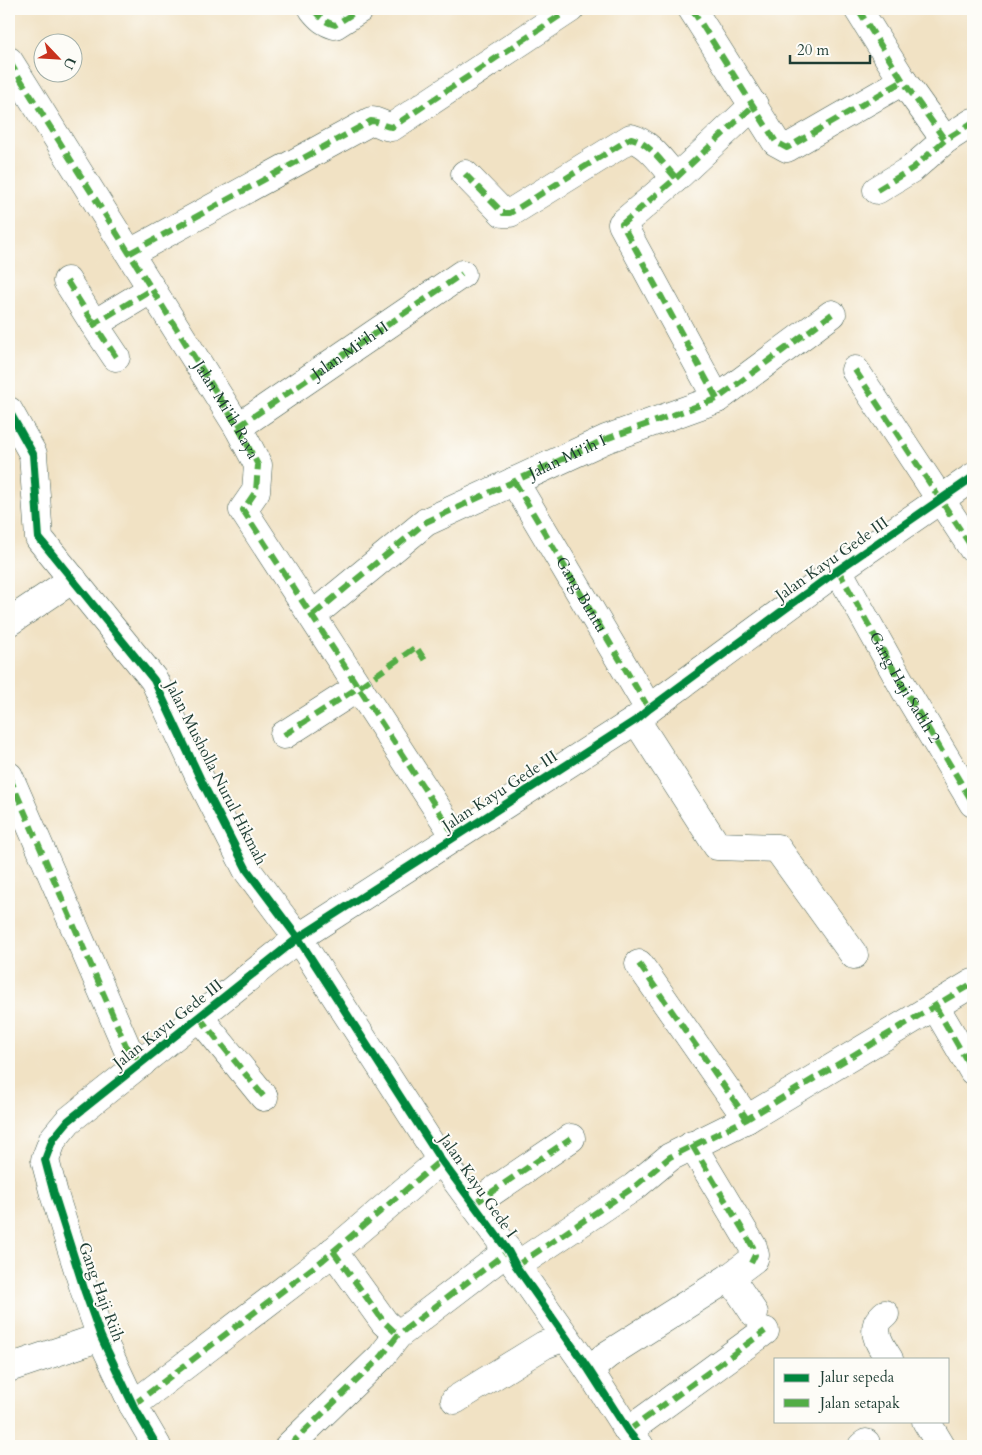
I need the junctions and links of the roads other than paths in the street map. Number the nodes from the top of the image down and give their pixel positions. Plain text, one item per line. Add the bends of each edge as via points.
1 (313, 9) edge
2 (360, 9) edge
3 (570, 9) edge
4 (692, 9) edge
5 (858, 9) edge
6 (9, 61) edge
7 (903, 81) junction
8 (754, 105) junction
9 (973, 122) edge
10 (945, 140) junction
11 (465, 174) dead end
12 (676, 178) junction
13 (877, 190) dead end
14 (130, 253) junction
15 (462, 274) dead end
16 (67, 281) dead end
17 (152, 289) junction
18 (832, 314) dead end
19 (94, 324) junction
20 (116, 357) dead end
21 (855, 370) dead end
22 (717, 399) junction
23 (9, 411) edge
24 (238, 427) junction
25 (973, 477) edge
26 (514, 481) junction
27 (940, 500) junction
28 (973, 549) edge
29 (838, 570) junction
30 (73, 579) junction
31 (313, 615) junction
32 (9, 622) edge
33 (359, 687) junction
34 (642, 714) junction
35 (284, 735) dead end
36 (9, 776) edge
37 (973, 803) edge
38 (455, 836) junction
39 (298, 938) junction
40 (854, 955) dead end
41 (639, 964) dead end
42 (973, 983) edge
43 (935, 1006) junction
44 (199, 1017) junction
45 (142, 1063) junction
46 (973, 1071) edge
47 (264, 1097) dead end
48 (747, 1119) junction
49 (571, 1138) dead end
50 (52, 1139) joint
51 (692, 1145) junction
52 (441, 1160) junction
53 (474, 1204) junction
54 (333, 1251) junction
55 (512, 1259) junction
56 (740, 1270) junction
57 (884, 1314) dead end
58 (398, 1335) junction
59 (101, 1337) junction
60 (565, 1337) junction
61 (888, 1358) edge
62 (9, 1368) edge
63 (589, 1370) junction
64 (455, 1400) dead end
65 (133, 1405) junction
66 (927, 1422) edge
67 (634, 1439) edge
68 (157, 1446) edge
69 (289, 1446) edge
70 (941, 1446) edge

1 - 2 street via 327,23 336,25
3 - 14 street via 392,126 371,121
4 - 8 street
5 - 7 street
6 - 14 street, Jalan Mi'ih Raya
7 - 8 street via 787,148 776,142
7 - 10 street
8 - 12 street
9 - 10 street
10 - 13 street via 913,168
11 - 12 street via 503,213 510,213 631,138 645,145
12 - 22 street via 622,224
14 - 17 street, Jalan Mi'ih Raya
15 - 24 street, Jalan Mi'ih II
16 - 19 street
17 - 19 street
17 - 24 street, Jalan Mi'ih Raya
18 - 22 street, Jalan Mi'ih I
19 - 20 street
21 - 27 street
22 - 26 street, Jalan Mi'ih I via 606,439
23 - 30 street, Jalan Musholla Nurul Hikmah via 33,454 40,538
24 - 31 street, Jalan Mi'ih Raya via 258,466 256,490 243,510
25 - 27 street, Jalan Kayu Gede III
26 - 31 street, Jalan Mi'ih I via 426,522
26 - 34 street, Gang Buntu
27 - 28 street
27 - 29 street, Jalan Kayu Gede III
29 - 34 street, Jalan Kayu Gede III
29 - 37 street, Gang Haji Sadih 2
30 - 32 street
30 - 39 street, Jalan Musholla Nurul Hikmah via 154,680 247,870
31 - 33 street, Jalan Mi'ih Raya
33 - 35 street
33 - 38 street, Jalan Mi'ih Raya
34 - 38 street, Jalan Kayu Gede III
34 - 40 street, Gang Buntu via 716,846 777,848
36 - 45 street via 127,1048
38 - 39 street, Jalan Kayu Gede III
39 - 44 street, Jalan Kayu Gede III
39 - 52 street, Jalan Kayu Gede I
41 - 48 street
42 - 43 street
43 - 46 street
43 - 48 street
44 - 45 street, Jalan Kayu Gede III
44 - 47 street
45 - 50 street, Jalan Kayu Gede III via 68,1121
48 - 51 street
49 - 53 street
50 - 59 street, Gang Haji Riih via 45,1160
51 - 55 street via 670,1157 634,1187
51 - 56 street via 753,1247 755,1255
52 - 53 street, Jalan Kayu Gede I
52 - 54 street
53 - 55 street, Jalan Kayu Gede I
54 - 58 street via 384,1322
54 - 65 street
55 - 58 street
55 - 60 street, Jalan Kayu Gede I
56 - 63 street via 607,1355
56 - 67 street via 759,1322
57 - 61 street via 877,1323 876,1333
58 - 69 street via 381,1357
59 - 62 street
59 - 65 street, Gang Haji Riih
60 - 63 street, Jalan Kayu Gede I
60 - 64 street via 544,1346
63 - 67 street, Jalan Kayu Gede I
65 - 68 street, Gang Haji Riih
66 - 70 street

